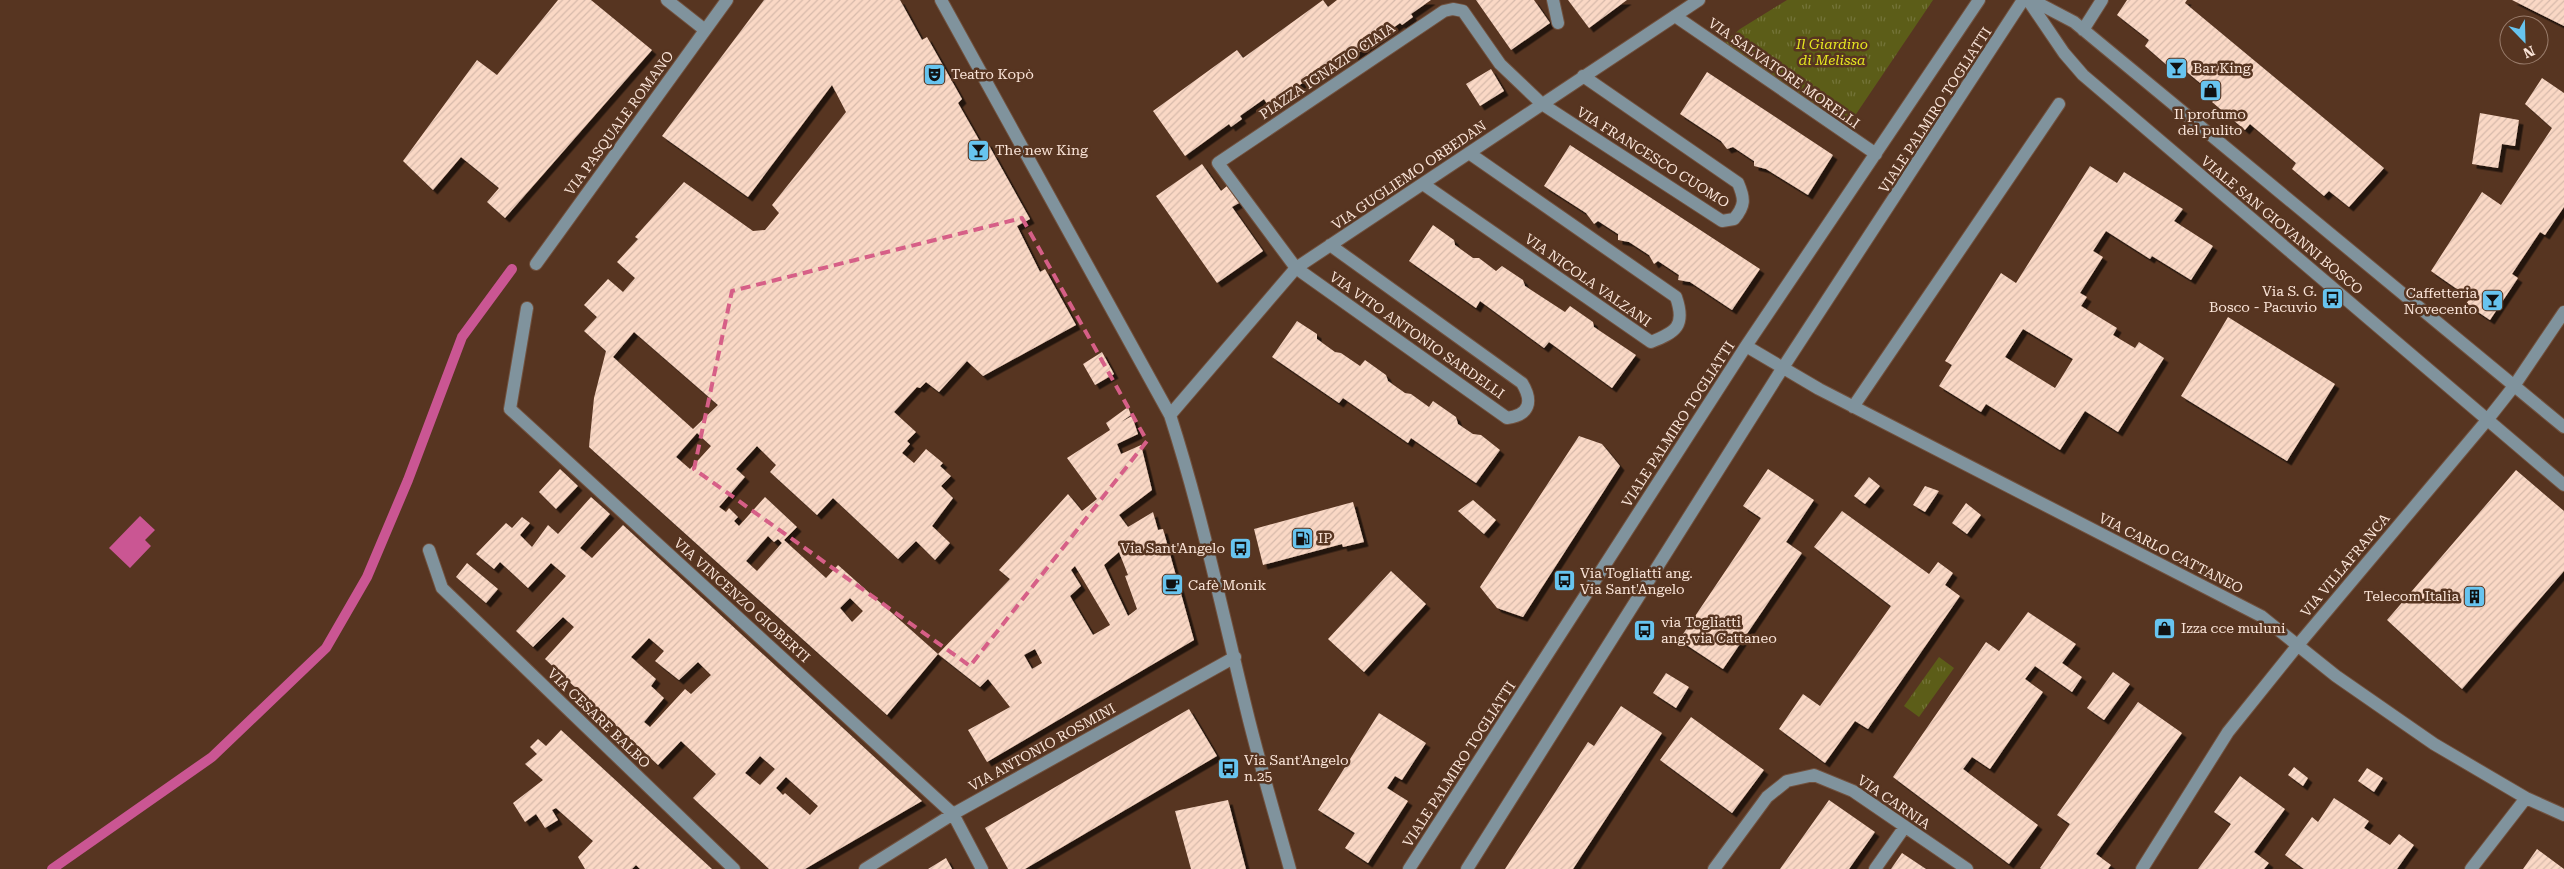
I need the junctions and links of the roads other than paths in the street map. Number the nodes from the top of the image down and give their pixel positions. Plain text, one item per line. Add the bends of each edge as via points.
1 (667, 0) edge
2 (727, 0) edge
3 (941, 0) edge
4 (1553, 0) edge
5 (1699, 0) edge
6 (1979, 0) edge
7 (2023, 0) edge
8 (2028, 0) edge
9 (2032, 0) edge
10 (2102, 0) edge
11 (1675, 16) junction
12 (1558, 23) dead end
13 (705, 30) junction
14 (2083, 30) junction
15 (1584, 76) junction
16 (1542, 104) junction
17 (2059, 104) dead end
18 (1469, 153) junction
19 (1876, 154) junction
20 (1422, 184) junction
21 (1330, 245) junction
22 (536, 264) dead end
23 (1296, 268) junction
24 (527, 308) dead end
25 (2564, 312) edge
26 (1746, 346) junction
27 (1782, 369) junction
28 (2514, 386) junction
29 (1852, 407) junction
30 (1170, 415) junction
31 (2488, 419) junction
32 (2564, 427) edge
33 (2564, 485) edge
34 (429, 550) dead end
35 (2298, 645) junction
36 (1235, 657) junction
37 (2526, 798) junction
38 (953, 814) junction
39 (2564, 815) edge
40 (1904, 828) junction
41 (734, 869) edge
42 (865, 869) edge
43 (982, 869) edge
44 (1290, 869) edge
45 (1409, 869) edge
46 (1468, 869) edge
47 (1714, 869) edge
48 (1875, 869) edge
49 (1967, 869) edge
50 (2142, 869) edge
51 (2471, 869) edge

1 - 13 street
2 - 13 street, VIA PASQUALE ROMANO
3 - 30 street
4 - 12 street
5 - 11 street, VIA GUGLIEMO ORBEDAN
6 - 19 street, VIALE PALMIRO TOGLIATTI
7 - 27 street, VIALE PALMIRO TOGLIATTI
8 - 31 street, VIALE SAN GIOVANNI BOSCO via 2083,75
9 - 14 street
10 - 14 street
11 - 15 street, VIA GUGLIEMO ORBEDAN
11 - 19 street, VIA SALVATORE MORELLI
13 - 22 street, VIA PASQUALE ROMANO
14 - 28 street
15 - 16 street, VIA GUGLIEMO ORBEDAN
15 - 16 street, VIA FRANCESCO CUOMO via 1738,184 1745,198 1743,209 1734,219 1722,220
16 - 18 street, VIA GUGLIEMO ORBEDAN
16 - 23 street, PIAZZA IGNAZIO CIAIA via 1500,64 1463,12 1444,11 1218,163
17 - 29 street
18 - 20 street, VIA GUGLIEMO ORBEDAN
18 - 20 street, VIA NICOLA VALZANI via 1676,297 1680,309 1677,328 1670,335 1651,342
19 - 26 street, VIALE PALMIRO TOGLIATTI
20 - 21 street, VIA GUGLIEMO ORBEDAN
21 - 23 street, VIA GUGLIEMO ORBEDAN
21 - 23 street, VIA VITO ANTONIO SARDELLI via 1522,383 1528,394 1526,409 1507,418
23 - 30 street, VIA GUGLIEMO ORBEDAN
24 - 38 street, VIA VINCENZO GIOBERTI via 510,409
25 - 28 street, VIA VILLAFRANCA
26 - 27 street, VIA CARLO CATTANEO
26 - 45 street, VIALE PALMIRO TOGLIATTI
27 - 29 street, VIA CARLO CATTANEO
27 - 46 street, VIALE PALMIRO TOGLIATTI
28 - 31 street, VIA VILLAFRANCA
28 - 32 street
29 - 35 street, VIA CARLO CATTANEO via 2261,616
30 - 36 street via 1192,484
31 - 33 street, VIALE SAN GIOVANNI BOSCO
31 - 35 street, VIA VILLAFRANCA
34 - 41 street, VIA CESARE BALBO via 442,588
35 - 37 street, VIA CARLO CATTANEO via 2336,676 2434,744
35 - 50 street, VIA VILLAFRANCA via 2228,732
36 - 38 street, VIA ANTONIO ROSMINI
36 - 44 street
37 - 39 street, VIA CARLO CATTANEO
37 - 51 street
38 - 42 street, VIA ANTONIO ROSMINI
38 - 43 street, VIA VINCENZO GIOBERTI
40 - 47 street, VIA CARNIA via 1840,784 1814,775 1799,778 1787,781 1767,797
40 - 48 street
40 - 49 street, VIA CARNIA

